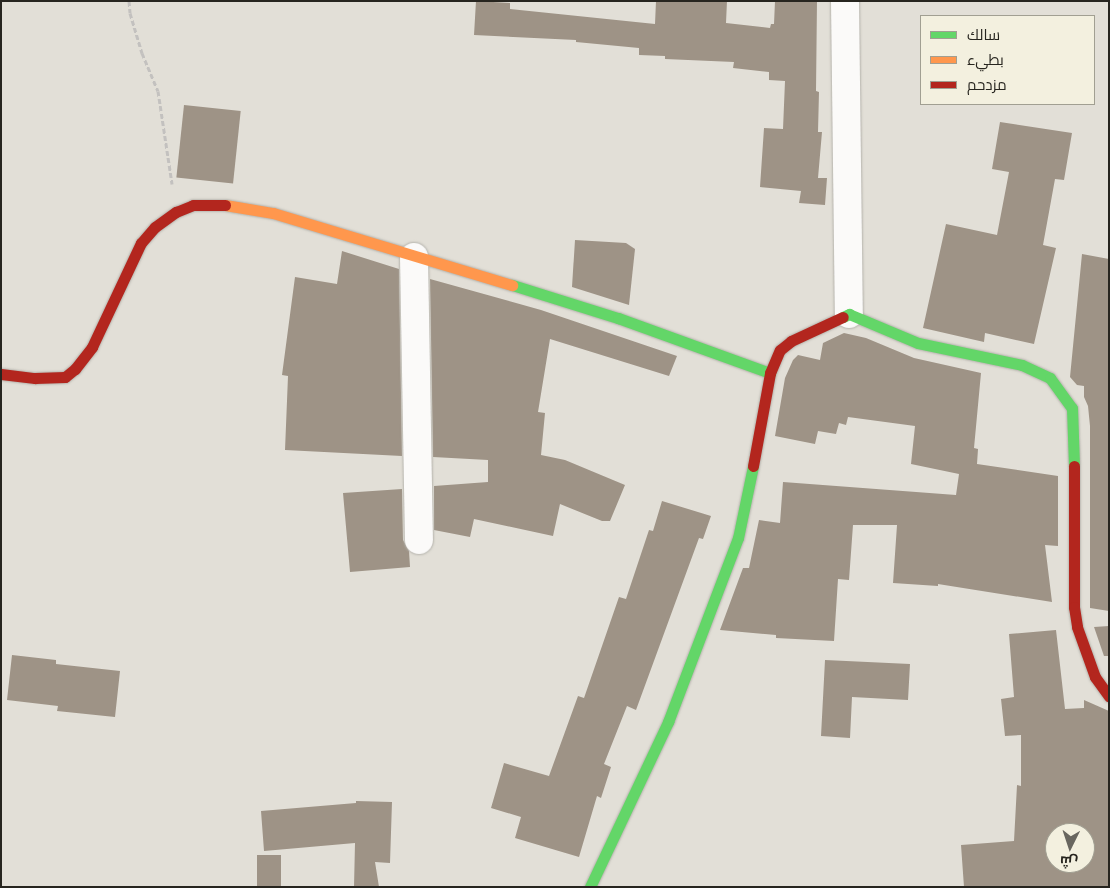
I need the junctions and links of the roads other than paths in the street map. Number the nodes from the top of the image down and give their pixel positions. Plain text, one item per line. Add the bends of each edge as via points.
1 (845, 1) edge
2 (414, 257) junction
3 (849, 314) junction
4 (770, 373) junction
5 (1, 374) edge
6 (419, 540) dead end
7 (1109, 696) edge
8 (590, 887) edge

1 - 3 street
2 - 4 street via 618,318
2 - 5 street via 273,213 216,204 193,205 155,226 141,243 92,347 74,370 65,377
2 - 6 street
3 - 4 street via 791,341 780,350
3 - 7 street via 925,345 1022,365 1050,378 1063,393 1072,408 1074,428 1074,607 1077,627 1095,678
4 - 8 street via 738,538 668,722

